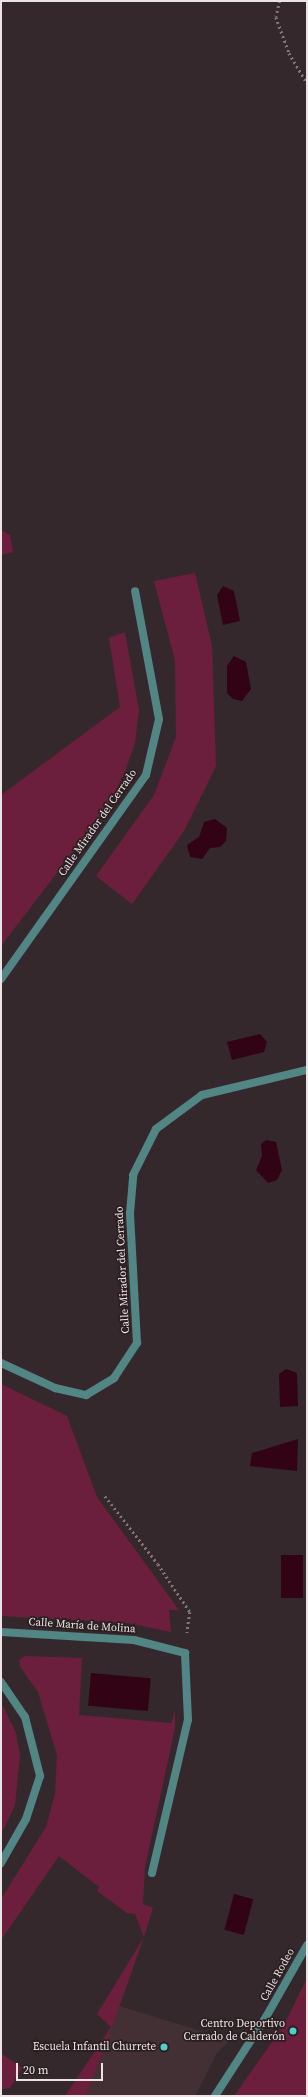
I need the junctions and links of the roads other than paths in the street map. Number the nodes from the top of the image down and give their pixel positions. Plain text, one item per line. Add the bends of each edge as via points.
1 (136, 591) dead end
2 (1, 979) edge
3 (307, 1070) edge
4 (1, 1363) edge
5 (1, 1632) edge
6 (1, 1682) edge
7 (1, 1863) edge
8 (152, 1873) dead end
9 (307, 1944) edge
10 (215, 2096) edge

1 - 2 street, Calle Mirador del Cerrado via 159,719 146,775
3 - 4 street, Calle Mirador del Cerrado via 202,1095 156,1129 133,1175 130,1213 138,1344 114,1378 86,1395 55,1388
5 - 8 street, Calle María de Molina via 134,1640 184,1653 188,1720
6 - 7 street via 25,1717 40,1776 26,1819
9 - 10 street, Calle Rodeo via 266,2017

